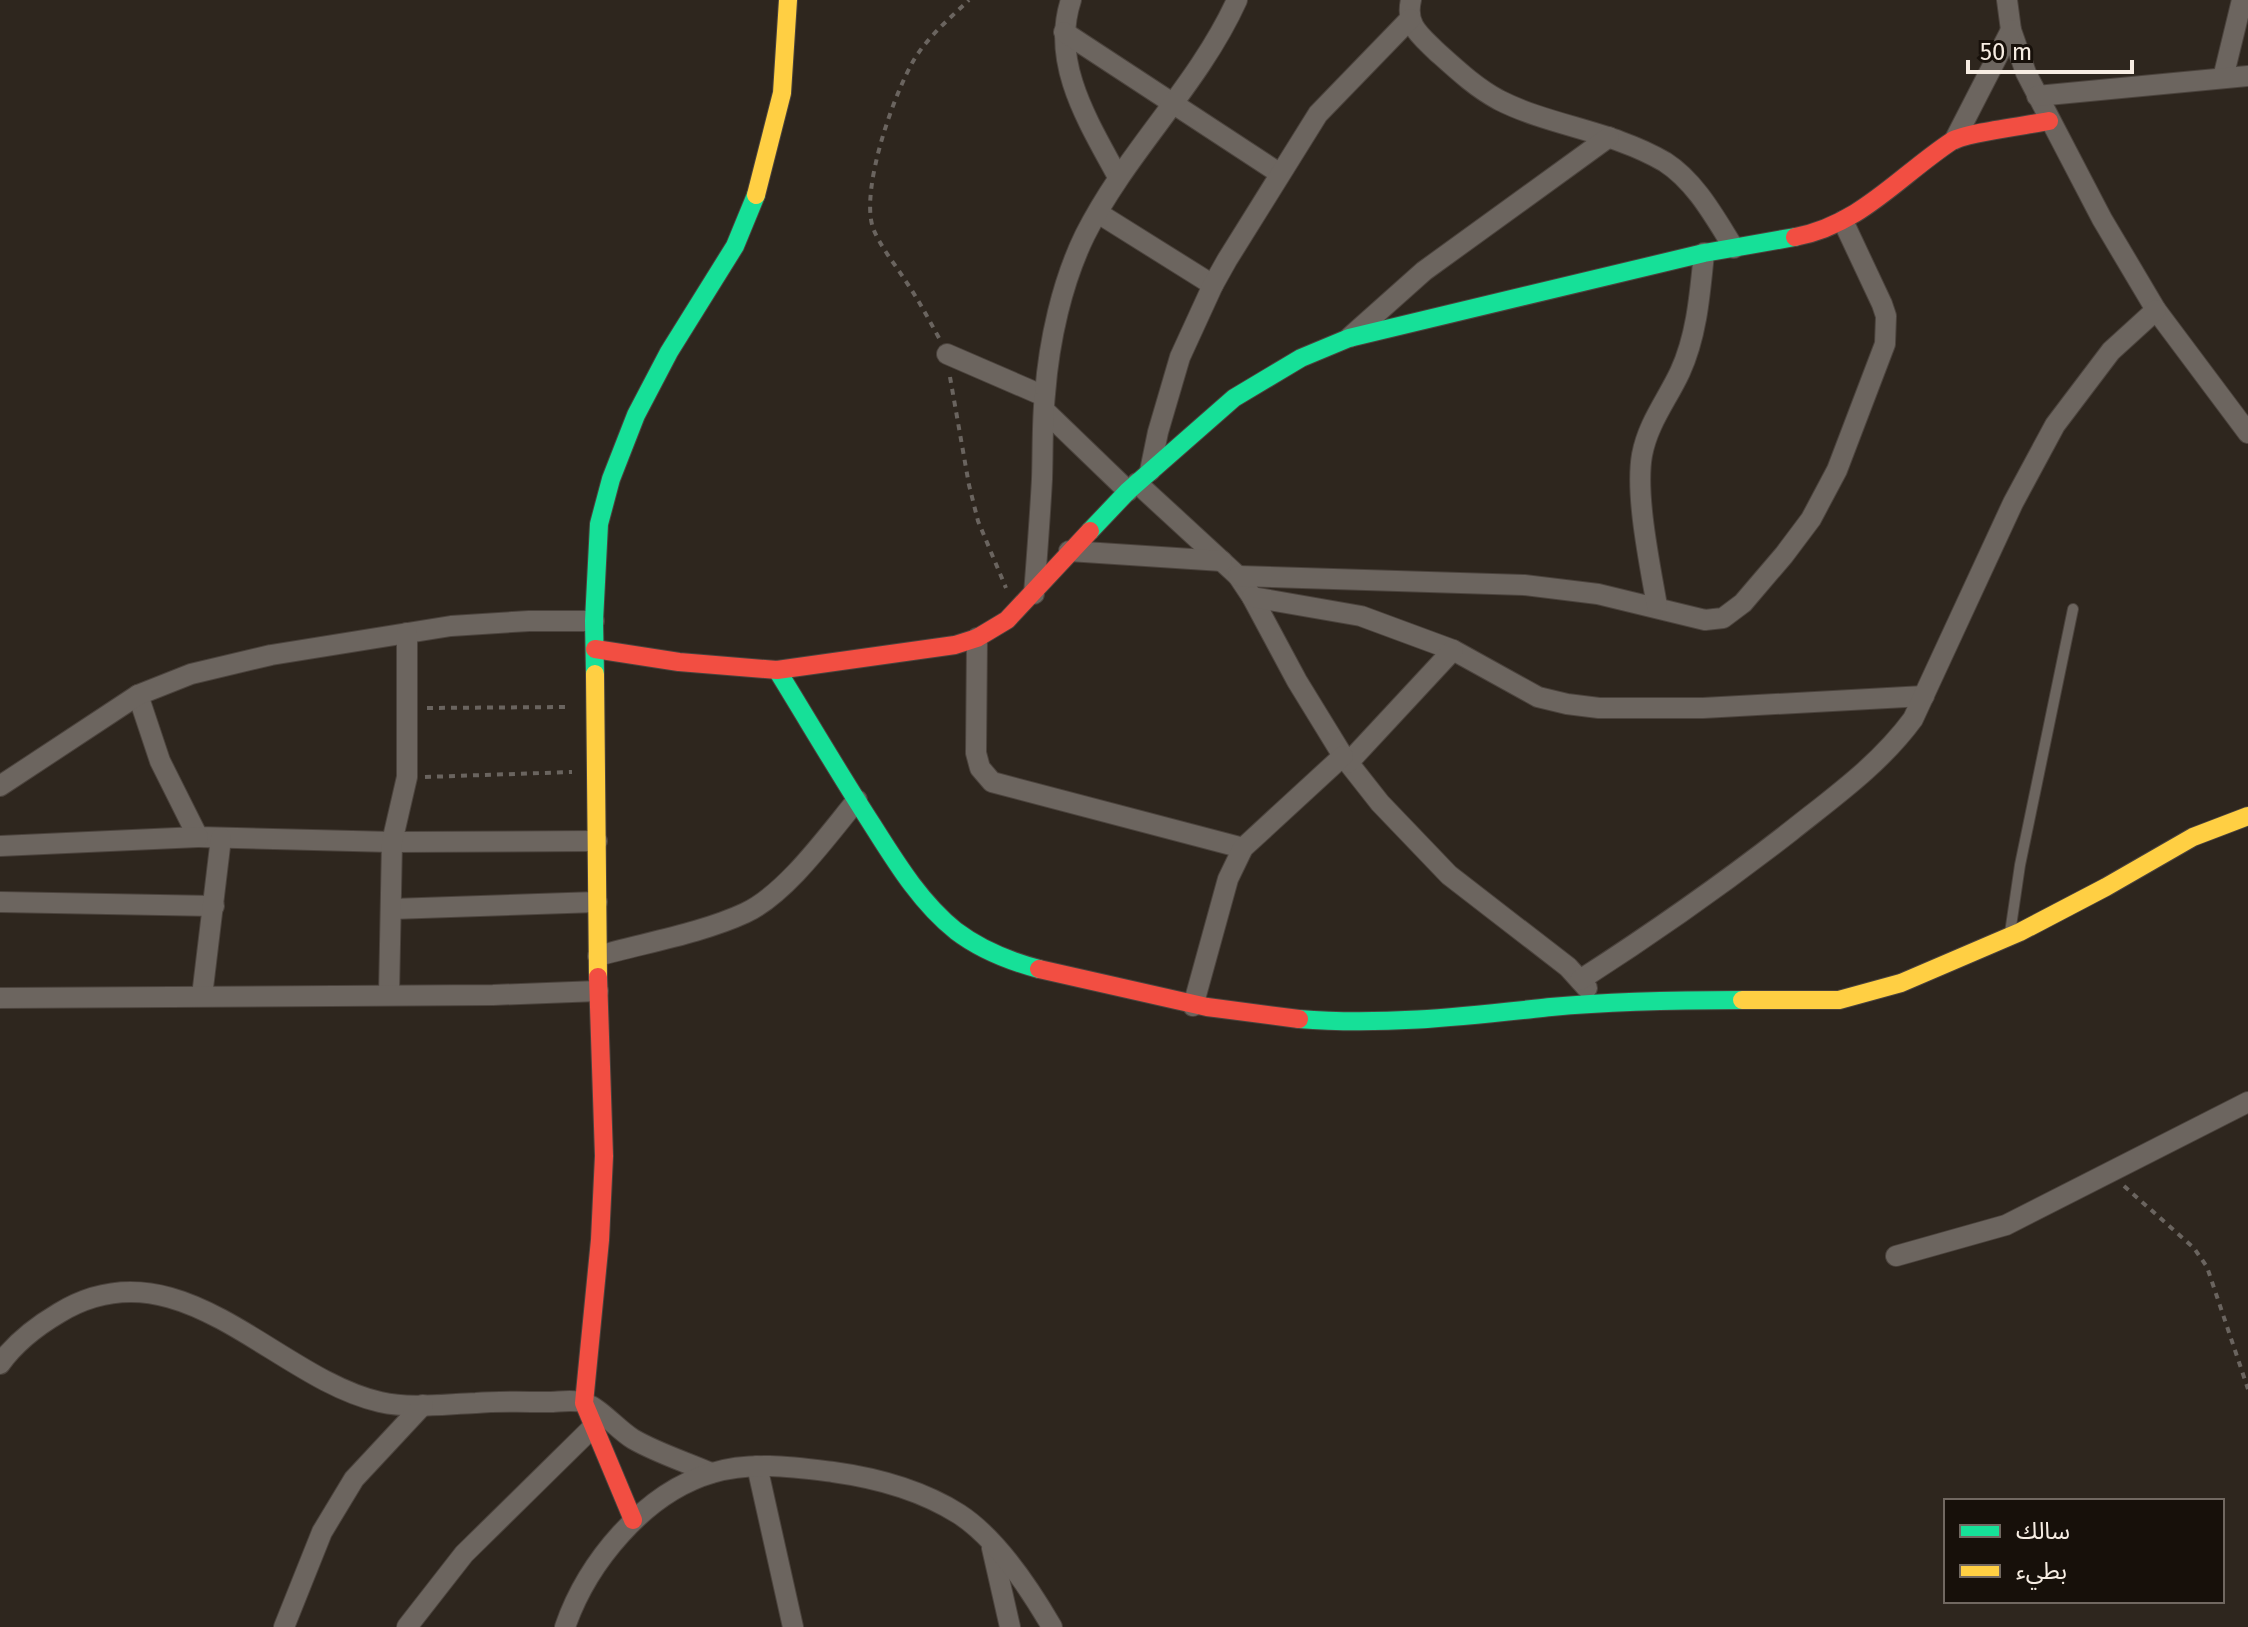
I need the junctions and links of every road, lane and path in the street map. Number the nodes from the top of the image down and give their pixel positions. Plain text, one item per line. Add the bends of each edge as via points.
1 (788, 0) edge
2 (969, 0) edge
3 (1071, 0) edge
4 (1237, 0) edge
5 (2007, 0) edge
6 (2242, 0) edge
7 (1410, 10) edge
8 (2011, 30) junction
9 (1064, 32) junction
10 (2248, 76) edge
11 (2223, 78) junction
12 (2037, 96) junction
13 (1174, 104) junction
14 (2049, 121) junction
15 (1609, 137) junction
16 (1955, 139) junction
17 (1279, 173) junction
18 (1118, 177) junction
19 (1098, 213) junction
20 (1843, 221) junction
21 (1734, 248) junction
22 (1704, 253) junction
23 (1213, 285) junction
24 (2156, 310) junction
25 (1349, 338) junction
26 (947, 354) junction
27 (1044, 403) junction
28 (2248, 433) edge
29 (1138, 482) junction
30 (1069, 551) junction
31 (1222, 561) junction
32 (1238, 576) junction
33 (1034, 594) junction
34 (1252, 597) junction
35 (1657, 606) junction
36 (2073, 609) dead end
37 (1016, 612) junction
38 (594, 621) junction
39 (407, 633) junction
40 (977, 638) junction
41 (595, 649) junction
42 (1453, 650) junction
43 (777, 670) junction
44 (138, 695) junction
45 (1924, 696) junction
46 (595, 706) junction
47 (409, 708) junction
48 (1346, 760) junction
49 (596, 771) junction
50 (407, 777) junction
51 (0, 786) edge
52 (857, 800) junction
53 (2248, 816) edge
54 (198, 837) junction
55 (221, 838) junction
56 (597, 841) junction
57 (392, 842) junction
58 (0, 846) edge
59 (1243, 848) junction
60 (0, 902) edge
61 (597, 902) junction
62 (214, 906) junction
63 (392, 909) junction
64 (2009, 938) junction
65 (598, 956) junction
66 (1580, 980) junction
67 (598, 991) junction
68 (389, 995) junction
69 (202, 996) junction
70 (0, 998) edge
71 (1599, 1004) junction
72 (1193, 1006) junction
73 (2248, 1102) edge
74 (2110, 1174) junction
75 (1896, 1256) dead end
76 (0, 1364) edge
77 (2248, 1389) edge
78 (584, 1403) junction
79 (423, 1405) junction
80 (593, 1427) junction
81 (757, 1466) junction
82 (711, 1473) junction
83 (633, 1520) junction
84 (992, 1544) junction
85 (284, 1627) edge
86 (407, 1627) edge
87 (565, 1627) edge
88 (793, 1627) edge
89 (1010, 1627) edge
90 (1052, 1627) edge

1 - 38 street via 782,93 760,186 735,246 669,352 624,442 599,524
2 - 26 path via 916,58 889,118 870,197 878,238
3 - 9 street
4 - 13 street
5 - 8 street
6 - 11 street
7 - 15 street via 1413,28 1460,73 1501,101
7 - 17 street via 1318,114
8 - 12 street
8 - 16 street
9 - 13 street
9 - 18 street via 1065,59 1075,88
10 - 11 street
11 - 12 street
12 - 14 street
13 - 17 street
13 - 18 street
14 - 16 street
14 - 24 street
15 - 21 street via 1682,175
15 - 25 street via 1424,271
16 - 20 street
17 - 23 street
18 - 19 street
19 - 23 street
19 - 27 street via 1068,279
20 - 21 street
20 - 35 street via 1882,304 1887,328 1881,358 1837,470 1811,519 1737,608 1712,620
21 - 22 street
22 - 25 street
22 - 35 street via 1688,349 1656,412 1640,469
23 - 29 street via 1180,357
24 - 28 street
24 - 45 street via 2111,351 2055,425
25 - 29 street via 1301,358 1234,398
26 - 27 street
26 - 37 path via 978,521
27 - 29 street
27 - 33 street
29 - 30 street
29 - 31 street
30 - 31 street
30 - 33 street
31 - 32 street
32 - 34 street
32 - 35 street via 1524,585
33 - 37 street
34 - 42 street via 1361,616
34 - 48 street
36 - 64 lane
37 - 40 street
38 - 39 street via 497,622
38 - 41 street
39 - 44 street via 209,669
39 - 47 street
40 - 43 street
40 - 59 street via 976,753 992,782
41 - 43 street
41 - 46 street
42 - 45 street via 1538,697 1599,708
42 - 48 street
43 - 52 street
44 - 51 street
44 - 54 street via 160,761
45 - 66 street via 1913,719 1876,763 1691,907
46 - 47 path
46 - 49 street
47 - 50 street
48 - 59 street
48 - 66 street via 1449,875
49 - 50 path
49 - 56 street
50 - 57 street
52 - 65 street via 812,854 746,912
52 - 72 street via 918,892 971,941 1021,964
53 - 64 street via 2202,832
54 - 55 street
54 - 58 street
55 - 57 street
55 - 62 street
56 - 57 street
56 - 61 street
57 - 63 street
59 - 72 street via 1228,879
60 - 62 street
61 - 63 street
61 - 65 street
62 - 69 street
63 - 68 street
64 - 71 street via 1926,975 1852,998
65 - 67 street
66 - 71 street
67 - 68 street
67 - 78 street via 604,1156
68 - 69 street
69 - 70 street
71 - 72 street via 1396,1023
73 - 74 street
74 - 75 street via 2006,1225
74 - 77 path via 2201,1257
76 - 79 street via 23,1338 70,1306 102,1295 152,1294 210,1314 341,1390 383,1403
78 - 79 street
78 - 80 street
78 - 82 street via 633,1439
79 - 85 street via 354,1479 322,1532
80 - 83 street
80 - 86 street via 464,1554
81 - 82 street
81 - 84 street via 844,1474 913,1491 962,1516
81 - 88 street
82 - 83 street via 680,1487
83 - 87 street via 590,1572
84 - 89 street
84 - 90 street

